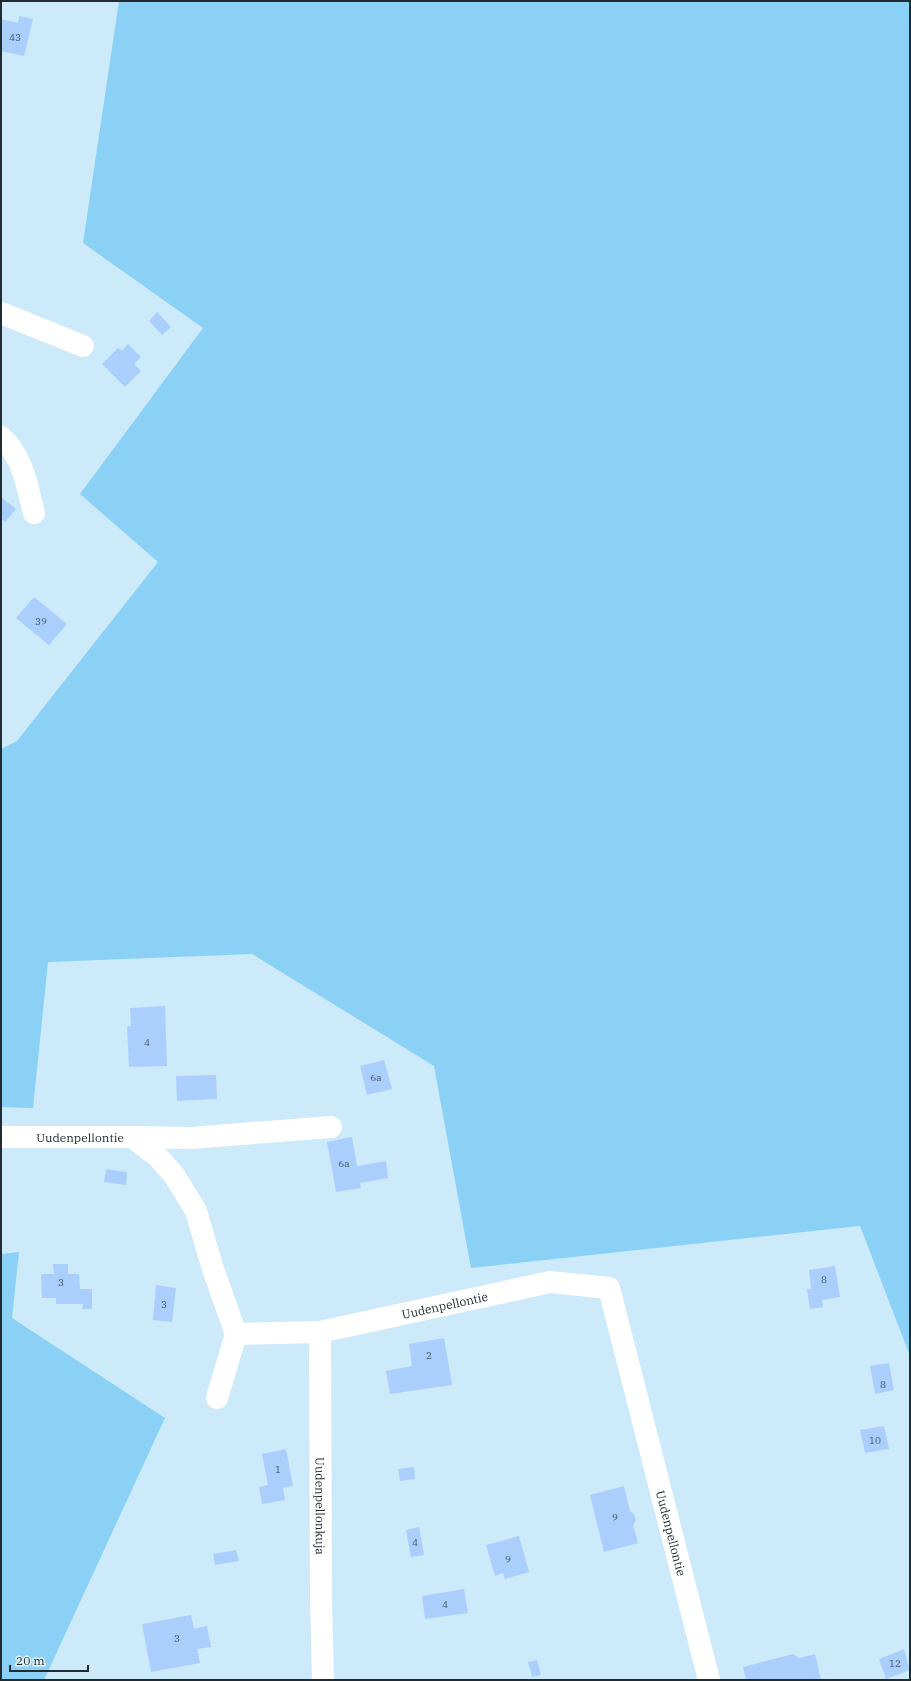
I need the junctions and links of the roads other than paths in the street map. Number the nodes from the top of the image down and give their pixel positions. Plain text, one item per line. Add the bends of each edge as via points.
1 (1, 313) edge
2 (83, 346) dead end
3 (1, 437) edge
4 (34, 513) dead end
5 (331, 1128) dead end
6 (1, 1137) edge
7 (132, 1137) junction
8 (320, 1332) junction
9 (236, 1334) junction
10 (217, 1398) dead end
11 (323, 1680) edge
12 (709, 1680) edge

1 - 2 lane
3 - 4 lane via 22,466
5 - 7 lane via 191,1138
6 - 7 lane, Uudenpellontie
7 - 9 lane, Uudenpellontie via 157,1156 174,1175 196,1211
8 - 9 lane, Uudenpellontie
8 - 11 lane, Uudenpellonkuja
8 - 12 lane, Uudenpellontie via 550,1282 609,1288
9 - 10 lane

